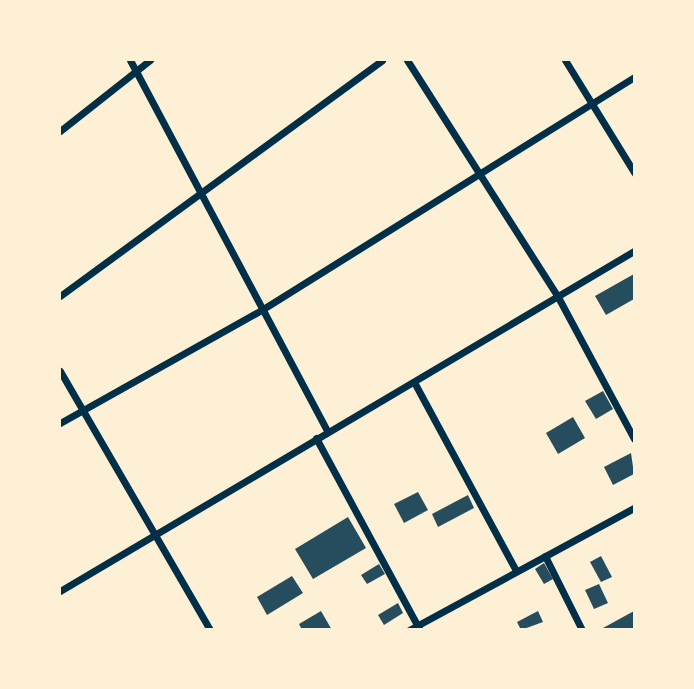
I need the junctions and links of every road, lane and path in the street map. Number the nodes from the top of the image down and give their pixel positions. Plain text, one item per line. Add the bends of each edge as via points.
1 (130, 60) edge
2 (150, 60) edge
3 (382, 60) edge
4 (407, 60) edge
5 (565, 60) edge
6 (136, 70) junction
7 (635, 77) edge
8 (592, 103) junction
9 (60, 131) edge
10 (479, 172) junction
11 (635, 172) edge
12 (203, 192) junction
13 (635, 251) edge
14 (60, 296) edge
15 (558, 297) junction
16 (263, 309) junction
17 (60, 371) edge
18 (414, 382) junction
19 (82, 411) junction
20 (60, 423) edge
21 (327, 431) junction
22 (316, 438) junction
23 (635, 439) edge
24 (635, 508) edge
25 (153, 537) junction
26 (545, 556) junction
27 (516, 572) junction
28 (60, 591) edge
29 (419, 627) edge
30 (210, 629) edge
31 (410, 629) edge
32 (582, 629) edge

1 - 6 street
2 - 6 street
3 - 12 street
4 - 10 street
5 - 8 street
6 - 9 street
6 - 12 street
7 - 8 street
8 - 10 street
8 - 11 street
10 - 15 street
10 - 16 street
12 - 14 street
12 - 16 street
13 - 15 street
15 - 18 street
15 - 23 street
16 - 19 street
16 - 21 street
17 - 19 street
18 - 21 street
18 - 27 street
19 - 20 street
19 - 25 street
21 - 22 street
22 - 25 street
22 - 29 street
24 - 26 street
25 - 28 street
25 - 30 street
26 - 27 street
26 - 32 street
27 - 29 street
29 - 31 street

